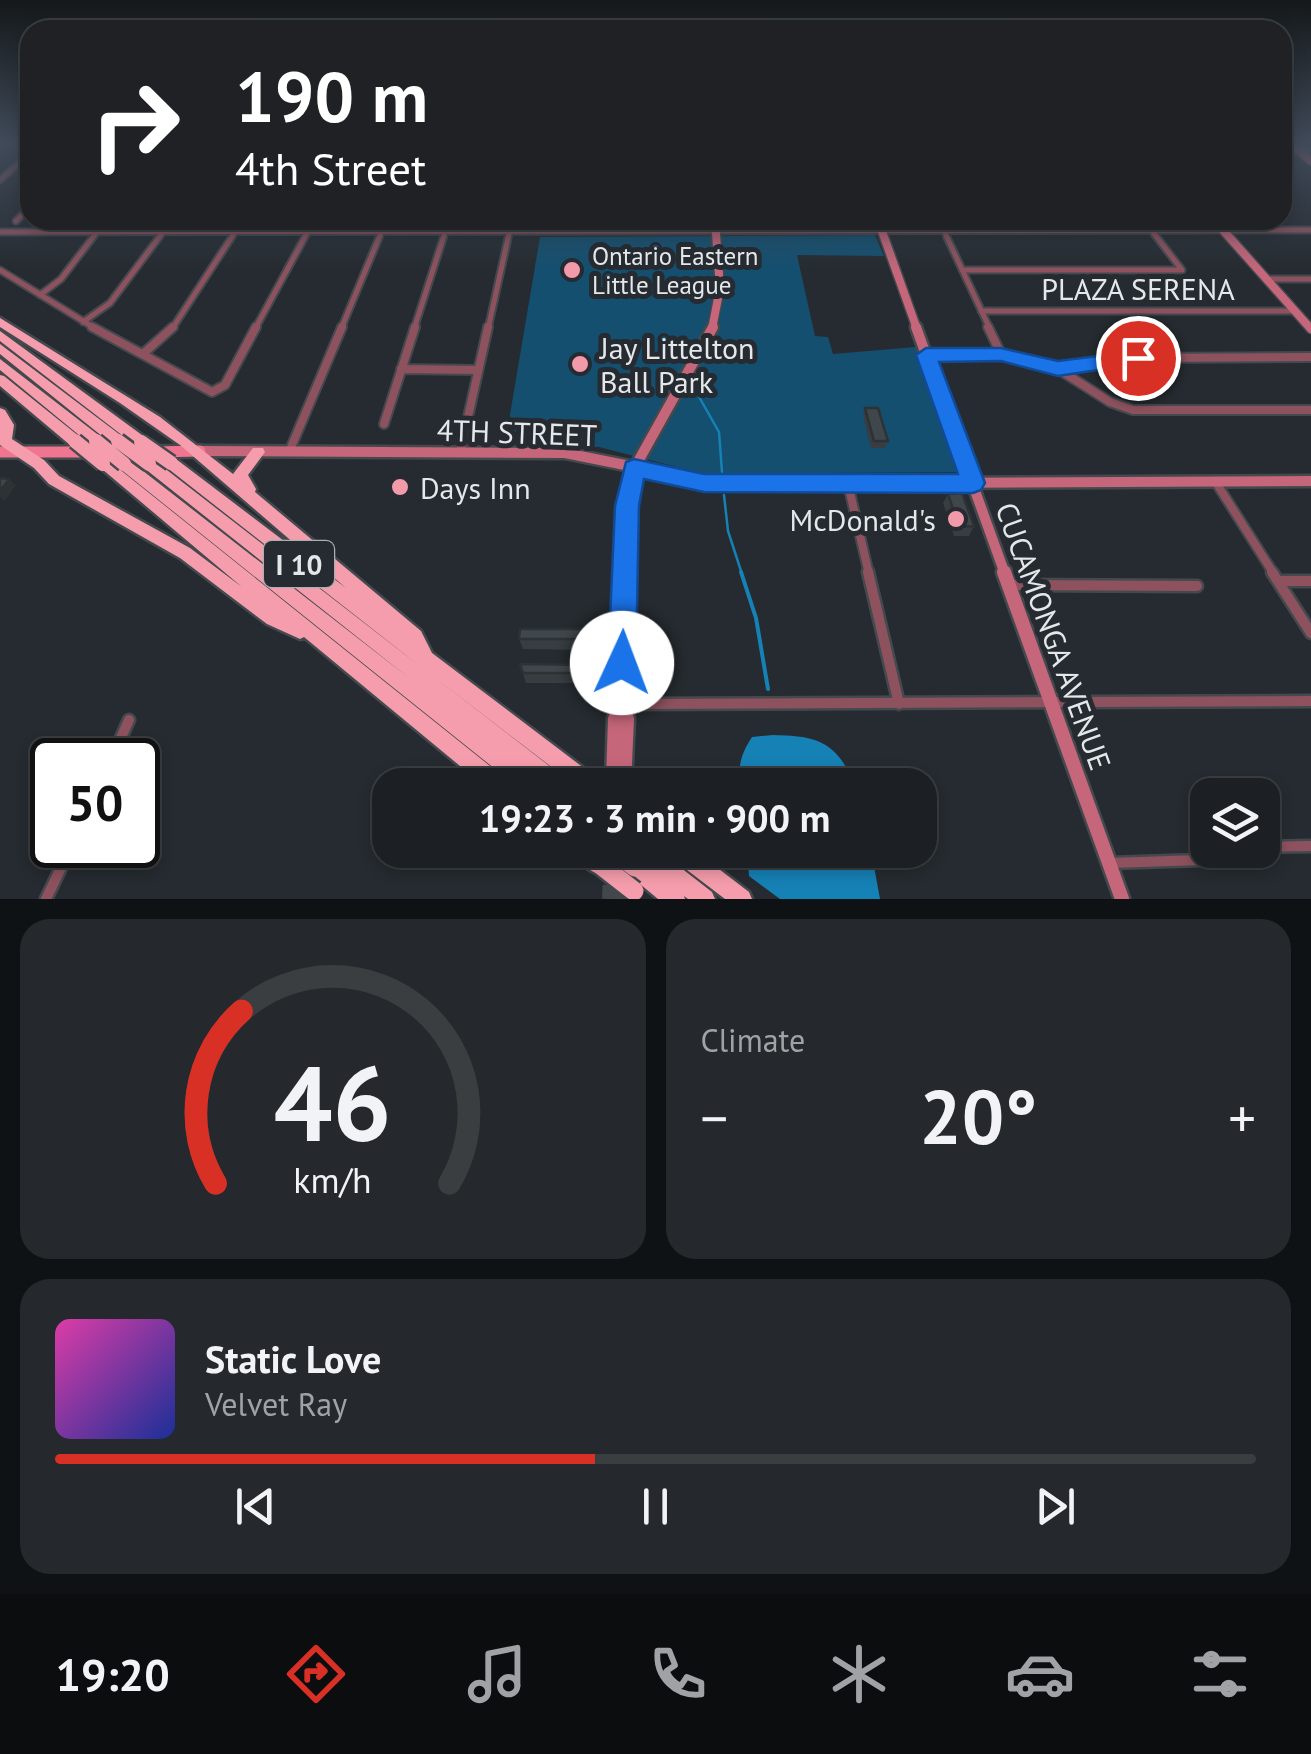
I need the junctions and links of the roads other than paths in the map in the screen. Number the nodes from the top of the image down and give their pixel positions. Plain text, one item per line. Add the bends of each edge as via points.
1 (20, 217) edge
2 (16, 221) dead end
3 (620, 230) edge
4 (715, 230) edge
5 (744, 230) edge
6 (832, 230) edge
7 (881, 230) edge
8 (931, 230) edge
9 (1223, 230) junction
10 (1311, 230) edge
11 (820, 231) joint
12 (944, 231) junction
13 (1152, 231) junction
14 (0, 232) edge
15 (67, 232) joint
16 (97, 232) junction
17 (130, 232) joint
18 (163, 232) junction
19 (193, 232) joint
20 (235, 232) junction
21 (306, 232) junction
22 (446, 232) junction
23 (509, 232) junction
24 (572, 232) joint
25 (758, 232) joint
26 (381, 233) junction
27 (0, 270) edge
28 (962, 270) junction
29 (1266, 279) junction
30 (1311, 279) edge
31 (40, 295) junction
32 (981, 311) junction
33 (1295, 311) junction
34 (0, 322) edge
35 (83, 322) junction
36 (1311, 329) edge
37 (0, 334) edge
38 (0, 348) edge
39 (144, 353) junction
40 (1001, 354) junction
41 (926, 355) junction
42 (1311, 356) edge
43 (0, 363) edge
44 (1058, 368) junction
45 (401, 370) junction
46 (478, 370) junction
47 (0, 378) edge
48 (1311, 410) edge
49 (0, 413) edge
50 (384, 424) dead end
51 (200, 451) junction
52 (0, 452) edge
53 (18, 452) junction
54 (258, 452) junction
55 (290, 452) junction
56 (460, 453) junction
57 (634, 468) junction
58 (1216, 481) junction
59 (1311, 481) edge
60 (973, 483) junction
61 (848, 484) junction
62 (256, 498) junction
63 (1278, 581) junction
64 (1311, 581) edge
65 (1009, 585) junction
66 (1197, 586) dead end
67 (1311, 633) edge
68 (318, 639) junction
69 (428, 663) junction
70 (1311, 702) edge
71 (621, 704) junction
72 (899, 704) junction
73 (1053, 704) junction
74 (130, 720) dead end
75 (121, 738) edge
76 (477, 768) edge
77 (508, 768) edge
78 (536, 768) edge
79 (567, 768) edge
80 (621, 768) edge
81 (1311, 846) edge
82 (1280, 847) edge
83 (1190, 860) edge
84 (1109, 863) junction
85 (61, 868) edge
86 (616, 868) edge
87 (646, 868) edge
88 (653, 868) edge
89 (701, 868) edge
90 (639, 895) edge
91 (46, 899) edge
92 (675, 899) edge
93 (705, 899) edge
94 (742, 899) edge
95 (1122, 899) edge

1 - 2 street
3 - 24 street
4 - 57 main road via 720,298 714,327
5 - 25 street
6 - 11 street
7 - 41 main road, CUCAMONGA AVENUE
8 - 12 street
9 - 10 street
9 - 13 street
9 - 29 main road
11 - 25 street
12 - 13 street
12 - 28 street
13 - 28 street via 1182,270
14 - 15 street
15 - 16 street
16 - 17 street
16 - 31 street
17 - 18 street
18 - 19 street
18 - 35 street via 110,302
19 - 20 street
20 - 21 street
20 - 39 street via 170,332
21 - 26 street
21 - 39 street via 225,385 205,392
22 - 23 street
22 - 26 street
22 - 45 street
23 - 24 street
23 - 46 street
26 - 55 street
27 - 31 street
28 - 32 street
29 - 30 street, PLAZA SERENA
29 - 33 main road
31 - 35 street
32 - 33 street, PLAZA SERENA
32 - 40 street
33 - 36 main road
34 - 51 highway
35 - 39 street
37 - 69 highway, I 10, bridge
38 - 78 highway, bridge
40 - 41 street
40 - 44 street
41 - 60 main road, CUCAMONGA AVENUE
42 - 44 street via 1138,358
43 - 77 highway, bridge
44 - 48 street via 1133,410
45 - 46 street
45 - 50 street
46 - 56 street
47 - 68 highway, I 10, bridge
49 - 53 highway via 5,441
51 - 53 main road, 4TH STREET
51 - 54 main road, 4TH STREET
51 - 62 highway
52 - 53 main road, 4TH STREET
53 - 68 highway via 62,485 207,568 273,619
54 - 55 main road, 4TH STREET
54 - 62 highway via 240,474
55 - 56 main road, 4TH STREET
56 - 57 main road, 4TH STREET via 574,454
57 - 61 main road, 4TH STREET via 724,484
57 - 71 main road
58 - 59 main road, 4TH STREET
58 - 60 main road, 4TH STREET
58 - 63 street
60 - 61 main road, 4TH STREET
60 - 65 main road, CUCAMONGA AVENUE
61 - 72 street
62 - 69 highway via 415,637
63 - 64 street
63 - 67 street
65 - 66 street
65 - 73 main road, CUCAMONGA AVENUE
68 - 76 highway, I 10
69 - 79 highway, I 10
70 - 73 street
71 - 72 street
71 - 80 main road via 627,719
72 - 73 street
73 - 84 main road, CUCAMONGA AVENUE
74 - 75 street
81 - 82 street
83 - 84 street
84 - 95 main road, CUCAMONGA AVENUE
85 - 91 street
86 - 90 highway, bridge
87 - 92 highway
88 - 93 highway
89 - 94 highway

